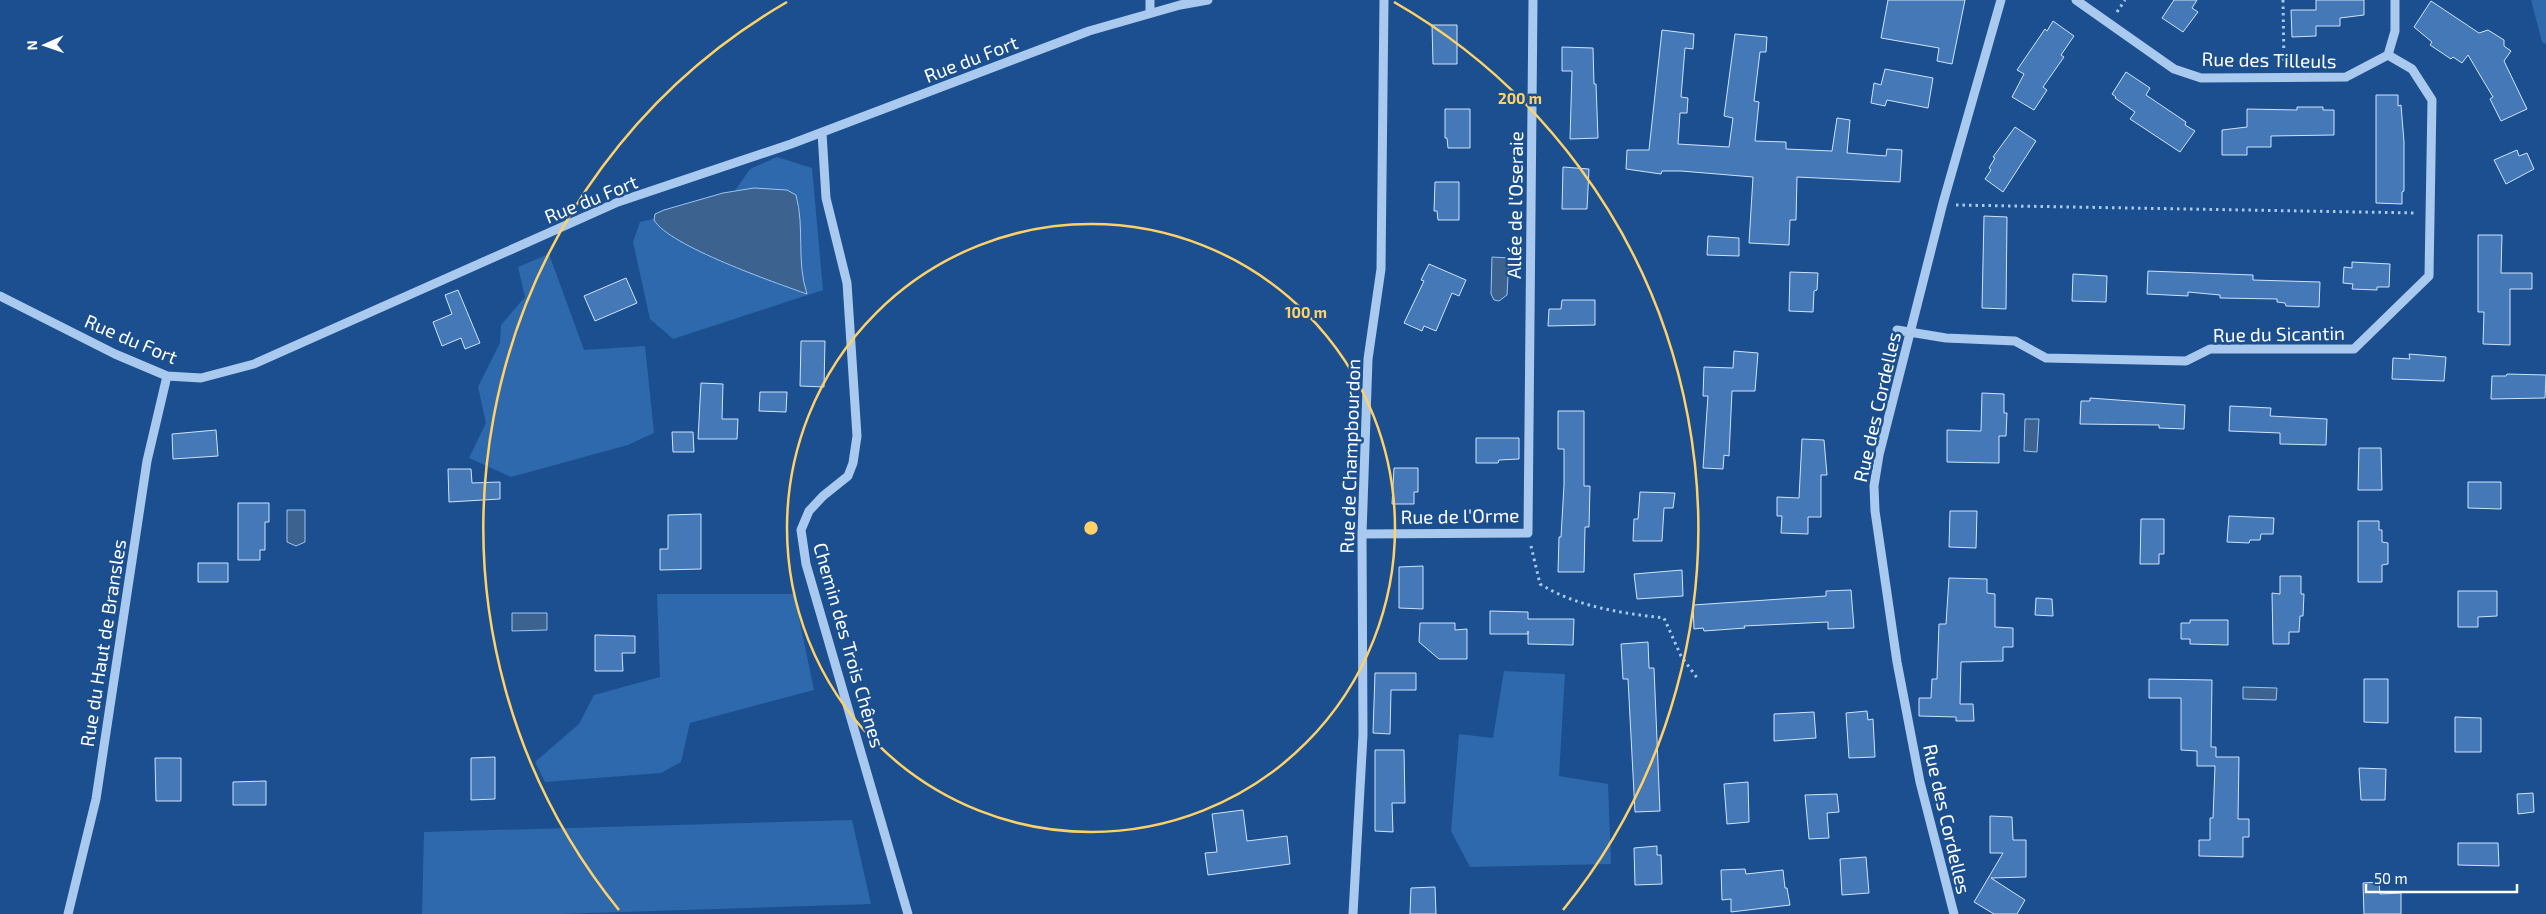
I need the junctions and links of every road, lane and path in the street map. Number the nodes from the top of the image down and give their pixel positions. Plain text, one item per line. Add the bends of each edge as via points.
1 (1150, 0) edge
2 (1208, 0) edge
3 (1384, 0) edge
4 (1533, 0) edge
5 (2001, 0) edge
6 (2076, 0) edge
7 (2283, 0) edge
8 (2395, 0) edge
9 (1150, 14) junction
10 (2388, 55) junction
11 (2284, 79) junction
12 (822, 133) junction
13 (1943, 203) junction
14 (2430, 213) junction
15 (0, 296) edge
16 (1897, 330) dead end
17 (1910, 334) junction
18 (167, 376) junction
19 (1530, 381) joint
20 (1528, 533) junction
21 (1362, 534) junction
22 (1698, 679) dead end
23 (68, 914) edge
24 (908, 914) edge
25 (1353, 914) edge
26 (1954, 914) edge

1 - 9 street
2 - 9 street, Rue du Fort
3 - 21 street, Rue de Champbourdon via 1380,269 1368,359
4 - 19 street, Allée de l'Oseraie
5 - 13 street, Rue des Cordelles
6 - 11 street, Rue des Tilleuls via 2174,69 2201,78
7 - 11 path
8 - 10 street via 2396,31
9 - 12 street, Rue du Fort via 1089,31
10 - 11 street, Rue des Tilleuls via 2346,77
10 - 14 street via 2412,69 2432,100
12 - 18 street, Rue du Fort via 618,202 254,364 201,378
12 - 24 street, Chemin des Trois Chênes via 826,198 847,283 857,436 848,476 809,511 801,530 806,564
13 - 14 path
13 - 17 street, Rue des Cordelles
14 - 17 street, Rue du Sicantin via 2429,276 2354,349 2210,349 2186,361 2046,358 2015,341
15 - 18 street, Rue du Fort via 115,354
16 - 17 street, Rue du Sicantin
17 - 26 street, Rue des Cordelles via 1879,455 1874,486 1875,511 1897,662 1920,782
18 - 23 street, Rue du Haut de Bransles via 147,461 96,798
19 - 20 street, Rue de l'Orme
20 - 21 street, Rue de l'Orme
20 - 22 path via 1540,584 1558,595 1612,612 1664,618 1681,656
21 - 25 street, Rue de Champbourdon via 1363,735

